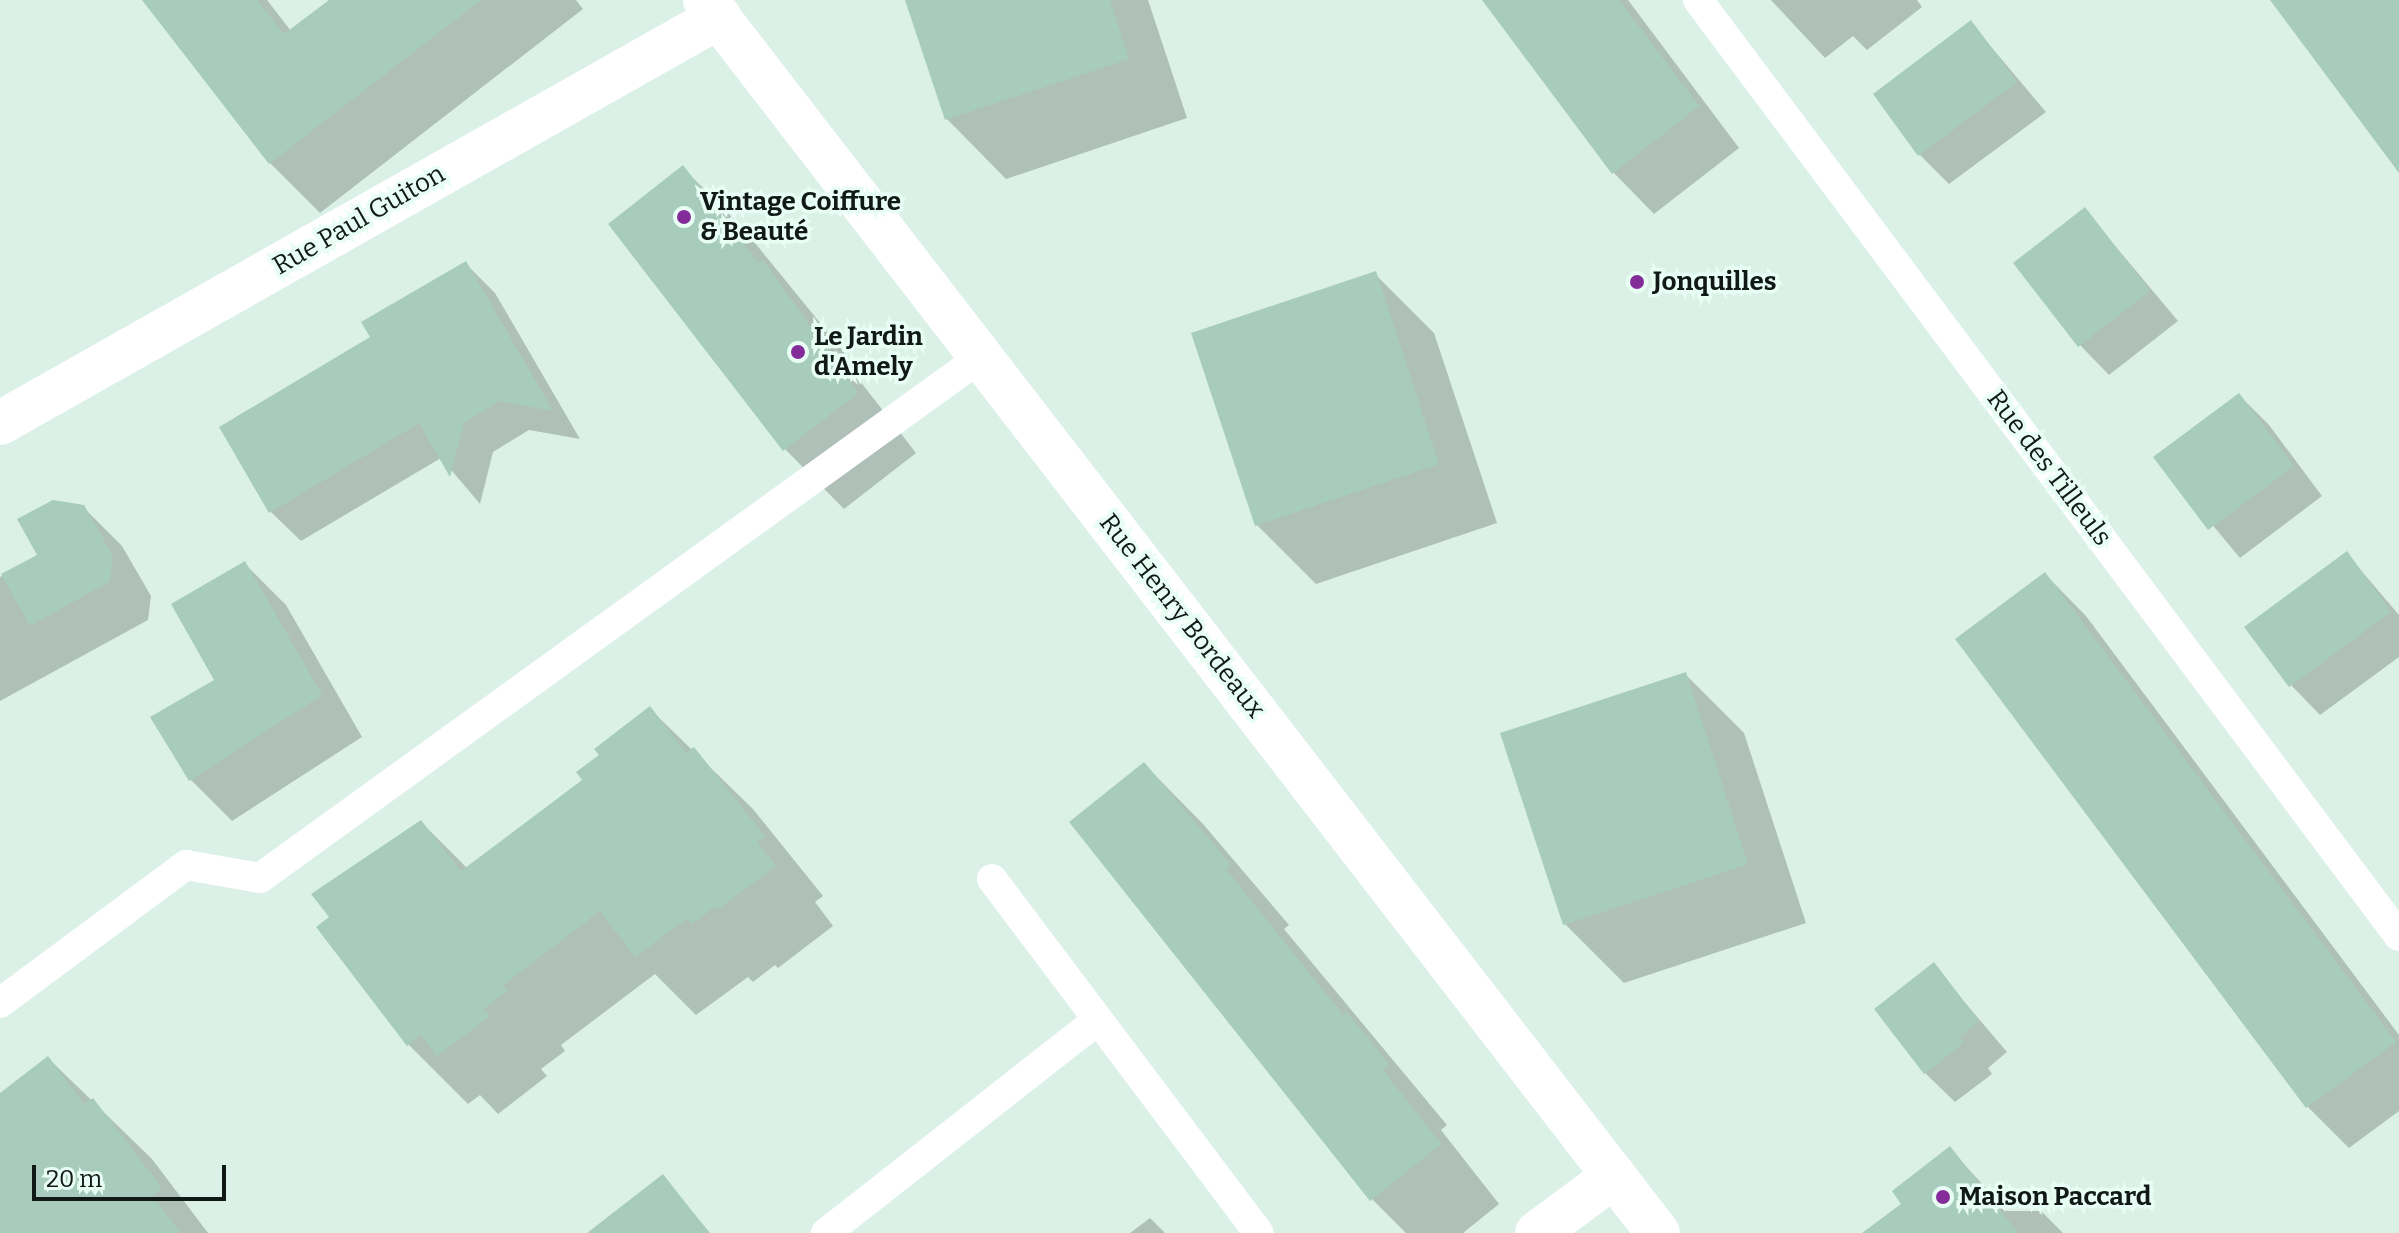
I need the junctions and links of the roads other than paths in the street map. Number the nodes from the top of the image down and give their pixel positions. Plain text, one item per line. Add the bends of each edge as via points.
1 (1698, 0) edge
2 (712, 9) edge
3 (981, 357) junction
4 (0, 423) edge
5 (992, 879) dead end
6 (2399, 936) edge
7 (0, 1003) edge
8 (1098, 1020) junction
9 (1614, 1176) junction
10 (826, 1233) edge
11 (1259, 1233) edge
12 (1537, 1233) edge
13 (1658, 1233) edge

1 - 6 lane, Rue des Tilleuls
2 - 3 street, Rue Henry Bordeaux
2 - 4 street, Rue Paul Guiton
3 - 7 lane via 260,878 186,865
3 - 9 street, Rue Henry Bordeaux
5 - 8 lane
8 - 10 lane
8 - 11 lane
9 - 12 street
9 - 13 street, Rue Henry Bordeaux

